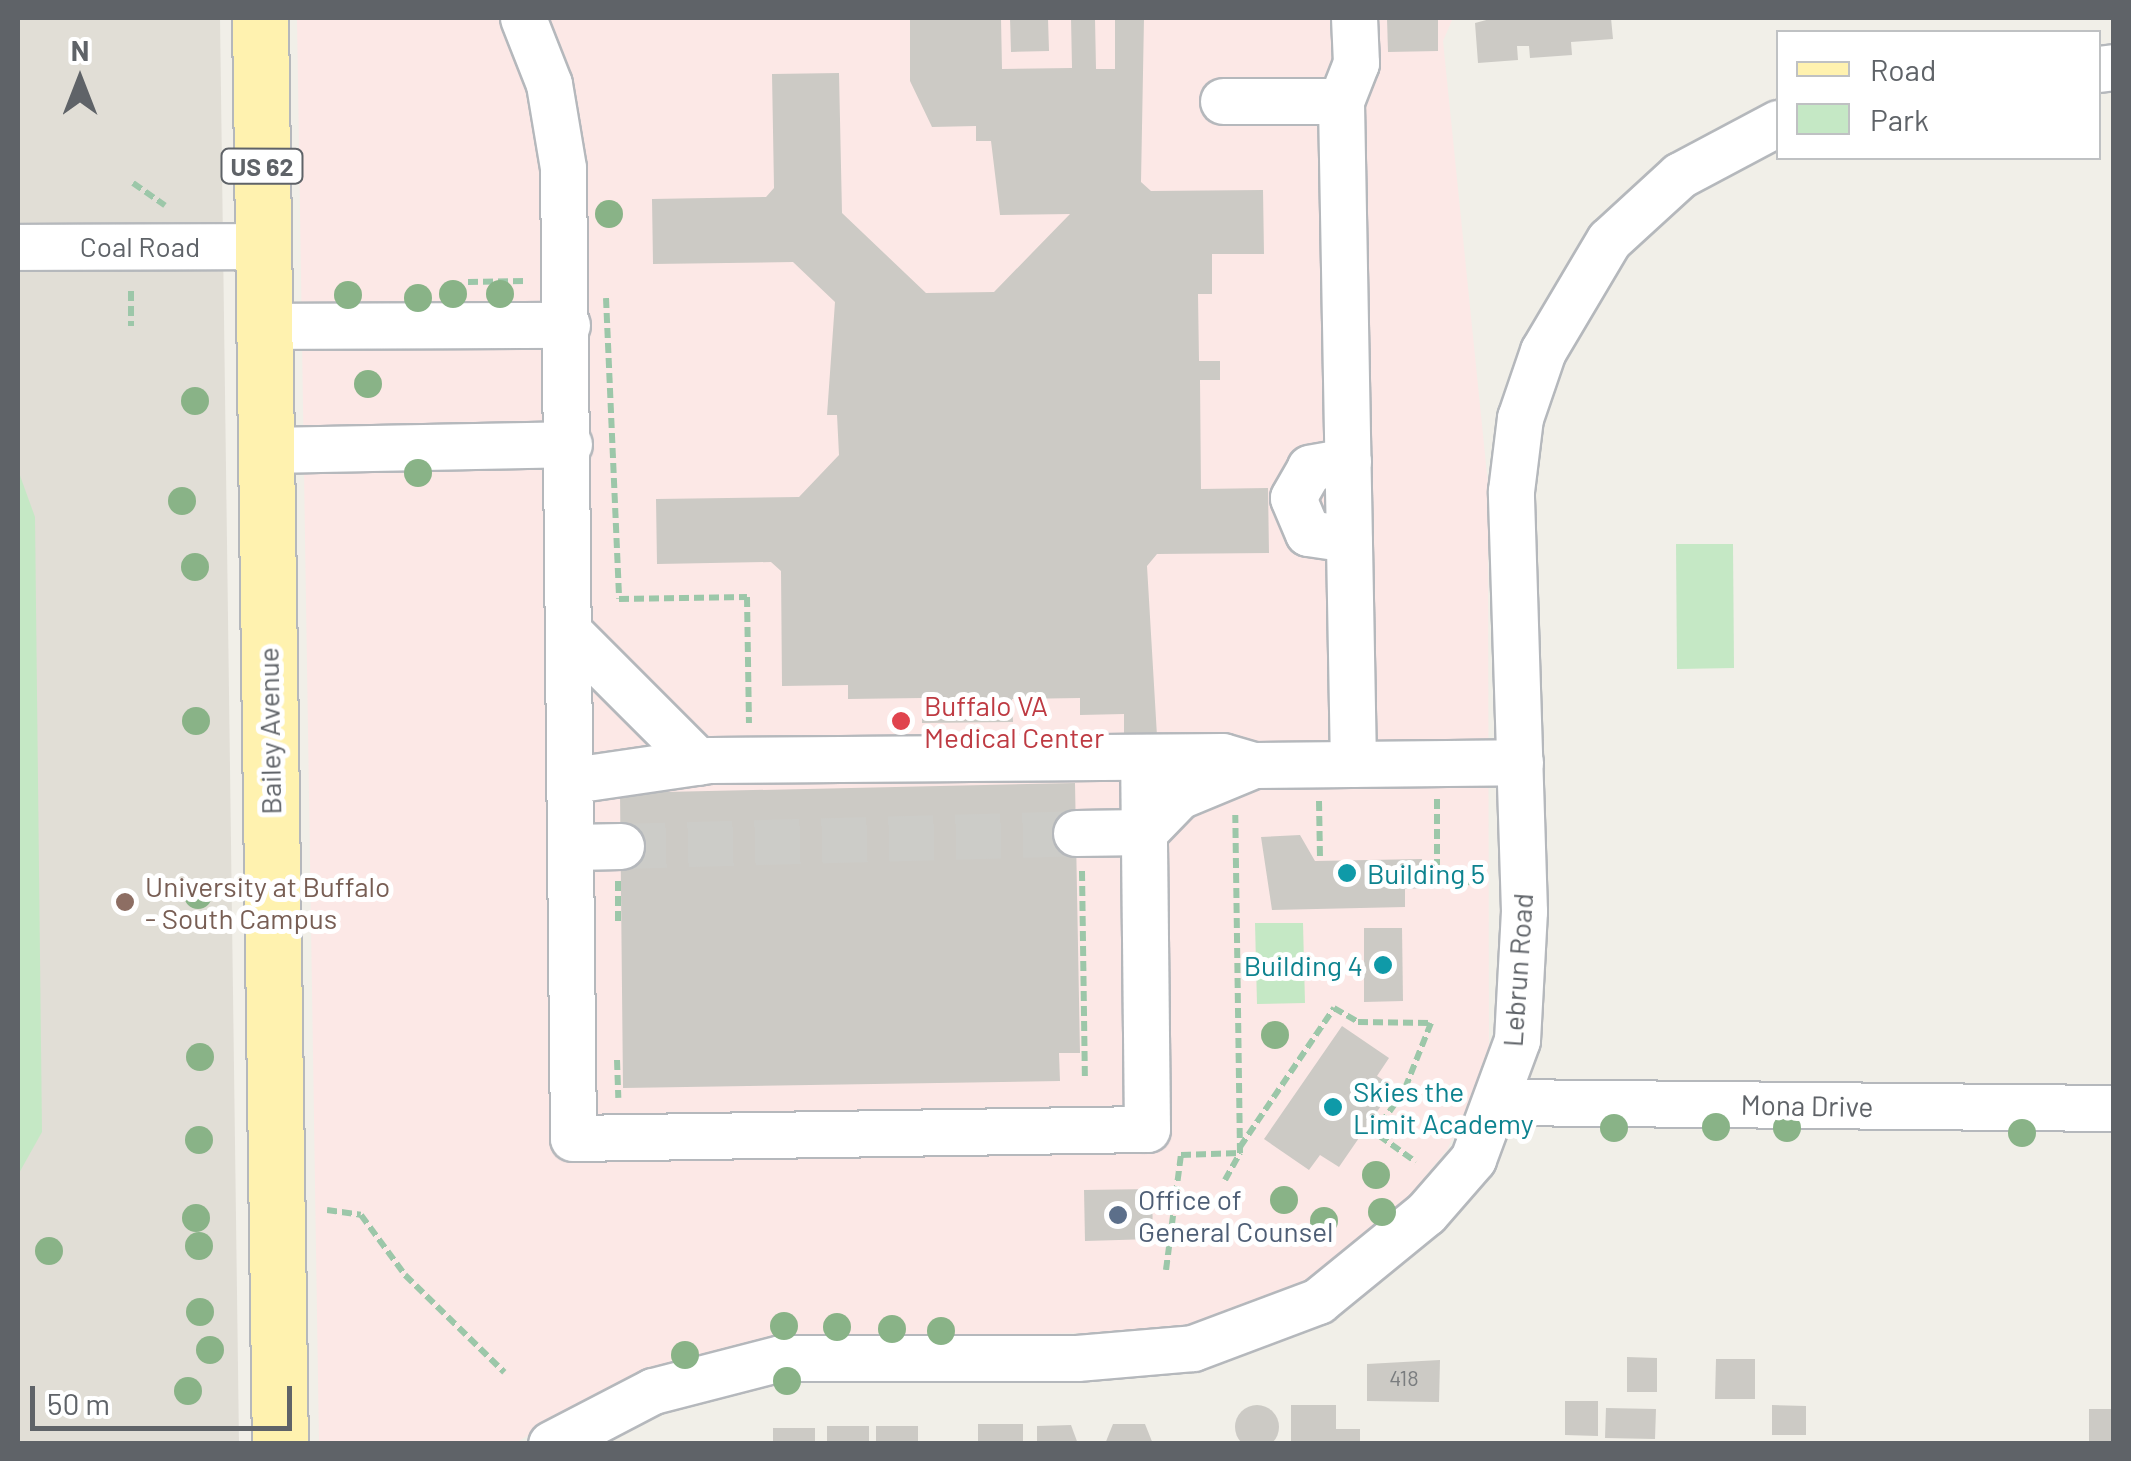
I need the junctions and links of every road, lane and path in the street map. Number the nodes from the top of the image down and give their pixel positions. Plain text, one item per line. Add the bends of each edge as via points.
1 (260, 18) edge
2 (523, 18) edge
3 (1354, 18) edge
4 (1341, 101) junction
5 (1223, 102) dead end
6 (1776, 125) edge
7 (133, 184) dead end
8 (174, 211) dead end
9 (18, 246) edge
10 (263, 246) junction
11 (604, 289) dead end
12 (131, 291) dead end
13 (567, 324) junction
14 (131, 326) dead end
15 (264, 326) junction
16 (569, 444) junction
17 (265, 450) junction
18 (568, 631) junction
19 (749, 734) dead end
20 (1143, 757) junction
21 (699, 762) junction
22 (1520, 762) junction
23 (1353, 764) junction
24 (573, 780) junction
25 (1244, 783) junction
26 (1319, 794) dead end
27 (1437, 797) dead end
28 (1144, 832) junction
29 (1079, 842) joint
30 (574, 847) junction
31 (619, 855) joint
32 (1320, 861) dead end
33 (1437, 882) junction
34 (1475, 882) dead end
35 (1423, 883) dead end
36 (618, 924) dead end
37 (617, 1060) dead end
38 (1085, 1082) dead end
39 (1501, 1102) junction
40 (2114, 1108) edge
41 (618, 1118) dead end
42 (1366, 1126) dead end
43 (1375, 1132) junction
44 (1240, 1150) junction
45 (1416, 1162) dead end
46 (1224, 1180) dead end
47 (328, 1210) dead end
48 (1166, 1270) dead end
49 (504, 1372) dead end
50 (280, 1444) edge
51 (551, 1444) edge

1 - 10 main road, Bailey Avenue / US 62
2 - 13 street via 560,130
3 - 4 street via 1356,63
4 - 5 street
4 - 23 street
6 - 22 street, Lebrun Road via 1720,150 1632,215 1542,351 1520,418 1511,491
7 - 8 path
9 - 10 street, Coal Road
10 - 15 main road, Bailey Avenue / US 62
11 - 19 path via 619,599 748,597
12 - 14 path
13 - 15 street
13 - 16 street
15 - 17 main road, Bailey Avenue / US 62
16 - 17 street
16 - 18 street
17 - 50 main road, Bailey Avenue / US 62
18 - 21 street
18 - 24 street
20 - 21 street
20 - 25 street
20 - 28 street
21 - 24 street
22 - 23 street
22 - 39 street, Lebrun Road via 1521,976
23 - 25 street
24 - 30 street
25 - 28 street via 1180,796
25 - 44 path
26 - 32 path
27 - 33 path
28 - 29 street
28 - 30 street via 1147,1130 573,1138
29 - 38 path
30 - 31 street
31 - 36 path
33 - 34 path
33 - 35 path
37 - 41 path
39 - 40 street, Mona Drive
39 - 51 street, Lebrun Road via 1473,1159 1368,1268 1264,1327 1146,1355 780,1358 653,1391
42 - 43 path
43 - 44 path via 1404,1091 1431,1023 1358,1022 1334,1008
43 - 45 path
44 - 46 path
44 - 48 path via 1181,1155
47 - 49 path via 360,1215 405,1275

